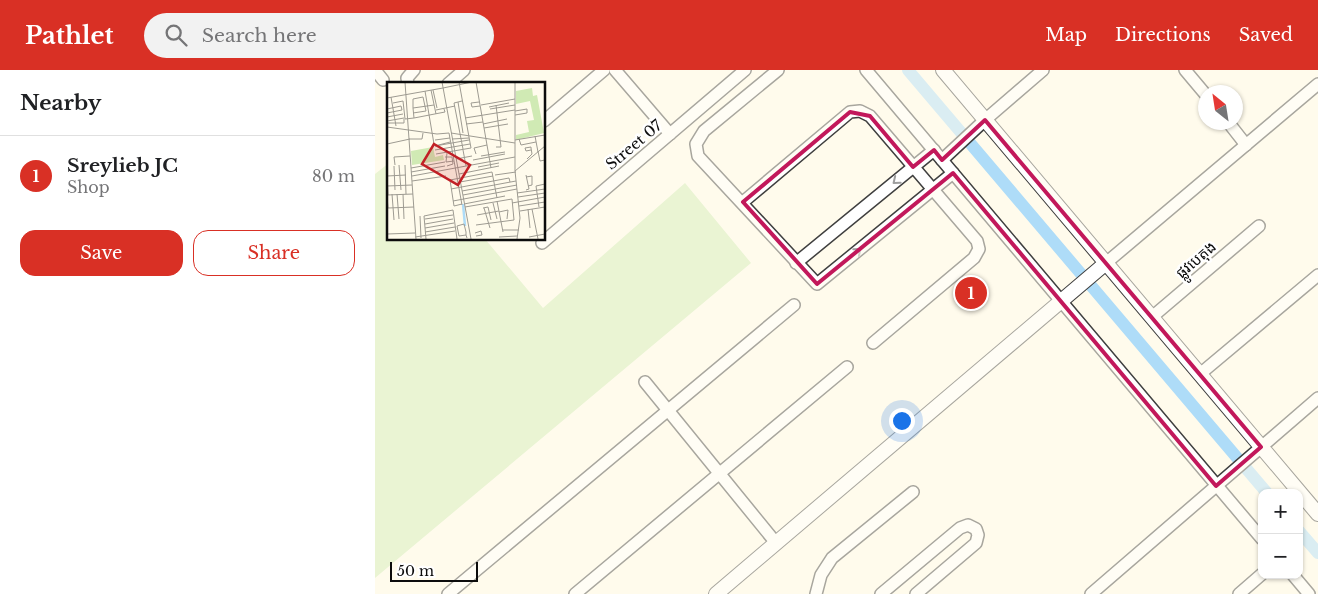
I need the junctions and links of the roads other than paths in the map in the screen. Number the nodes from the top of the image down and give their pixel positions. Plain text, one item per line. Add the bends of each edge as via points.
1 (375, 70) edge
2 (414, 70) edge
3 (464, 70) edge
4 (604, 70) edge
5 (615, 70) edge
6 (745, 70) edge
7 (778, 70) edge
8 (866, 70) edge
9 (943, 70) edge
10 (1043, 70) edge
11 (1185, 70) edge
12 (383, 80) dead end
13 (408, 82) edge
14 (450, 82) edge
15 (1318, 84) edge
16 (1198, 86) edge
17 (545, 120) edge
18 (980, 124) junction
19 (1234, 130) edge
20 (670, 134) junction
21 (1246, 145) junction
22 (934, 150) junction
23 (946, 156) junction
24 (913, 167) junction
25 (953, 173) junction
26 (932, 190) junction
27 (743, 202) junction
28 (1259, 226) dead end
29 (542, 243) dead end
30 (796, 263) junction
31 (1102, 267) junction
32 (1318, 275) edge
33 (1064, 299) junction
34 (794, 305) dead end
35 (1152, 318) junction
36 (873, 343) dead end
37 (847, 367) dead end
38 (1200, 374) junction
39 (645, 382) dead end
40 (1318, 398) edge
41 (668, 410) junction
42 (1258, 449) junction
43 (719, 473) junction
44 (1220, 482) junction
45 (913, 492) dead end
46 (1318, 514) edge
47 (1258, 534) edge
48 (776, 543) junction
49 (1258, 577) edge
50 (1296, 579) edge
51 (447, 594) edge
52 (575, 594) edge
53 (716, 594) edge
54 (816, 594) edge
55 (881, 594) edge
56 (916, 594) edge
57 (1091, 594) edge
58 (1239, 594) edge
59 (1309, 594) edge

1 - 12 street
2 - 13 street
3 - 14 street
4 - 17 street
5 - 20 street
6 - 20 street, Street 07
7 - 27 street via 704,131 696,144 698,156
8 - 22 street
9 - 18 street
10 - 18 street
11 - 16 street
15 - 21 street
18 - 23 street
18 - 31 street
19 - 21 street
20 - 29 street, Street 07
21 - 31 street
22 - 23 street
22 - 24 street
23 - 25 street
24 - 26 street
24 - 27 street via 869,116 860,111 850,112
24 -> 30 street
25 - 26 street
25 - 33 street
30 -> 26 street via 814,282 821,283
26 - 36 street via 977,241 979,249 974,258
27 - 30 street
28 - 35 street, ផ្លូវបេតុង
31 - 33 street
31 - 35 street
32 - 38 street
33 - 44 street
33 - 48 street
34 - 41 street
35 - 38 street
37 - 43 street
38 - 42 street
39 - 41 street
40 - 42 street
41 - 43 street
41 - 51 street
42 - 44 street
42 - 46 street
43 - 48 street
43 - 52 street
44 - 47 street
44 - 57 street
45 - 54 street via 832,558 821,575
48 - 53 street
49 - 58 street
50 - 59 street
55 - 56 street via 960,528 968,525 976,529 976,543

